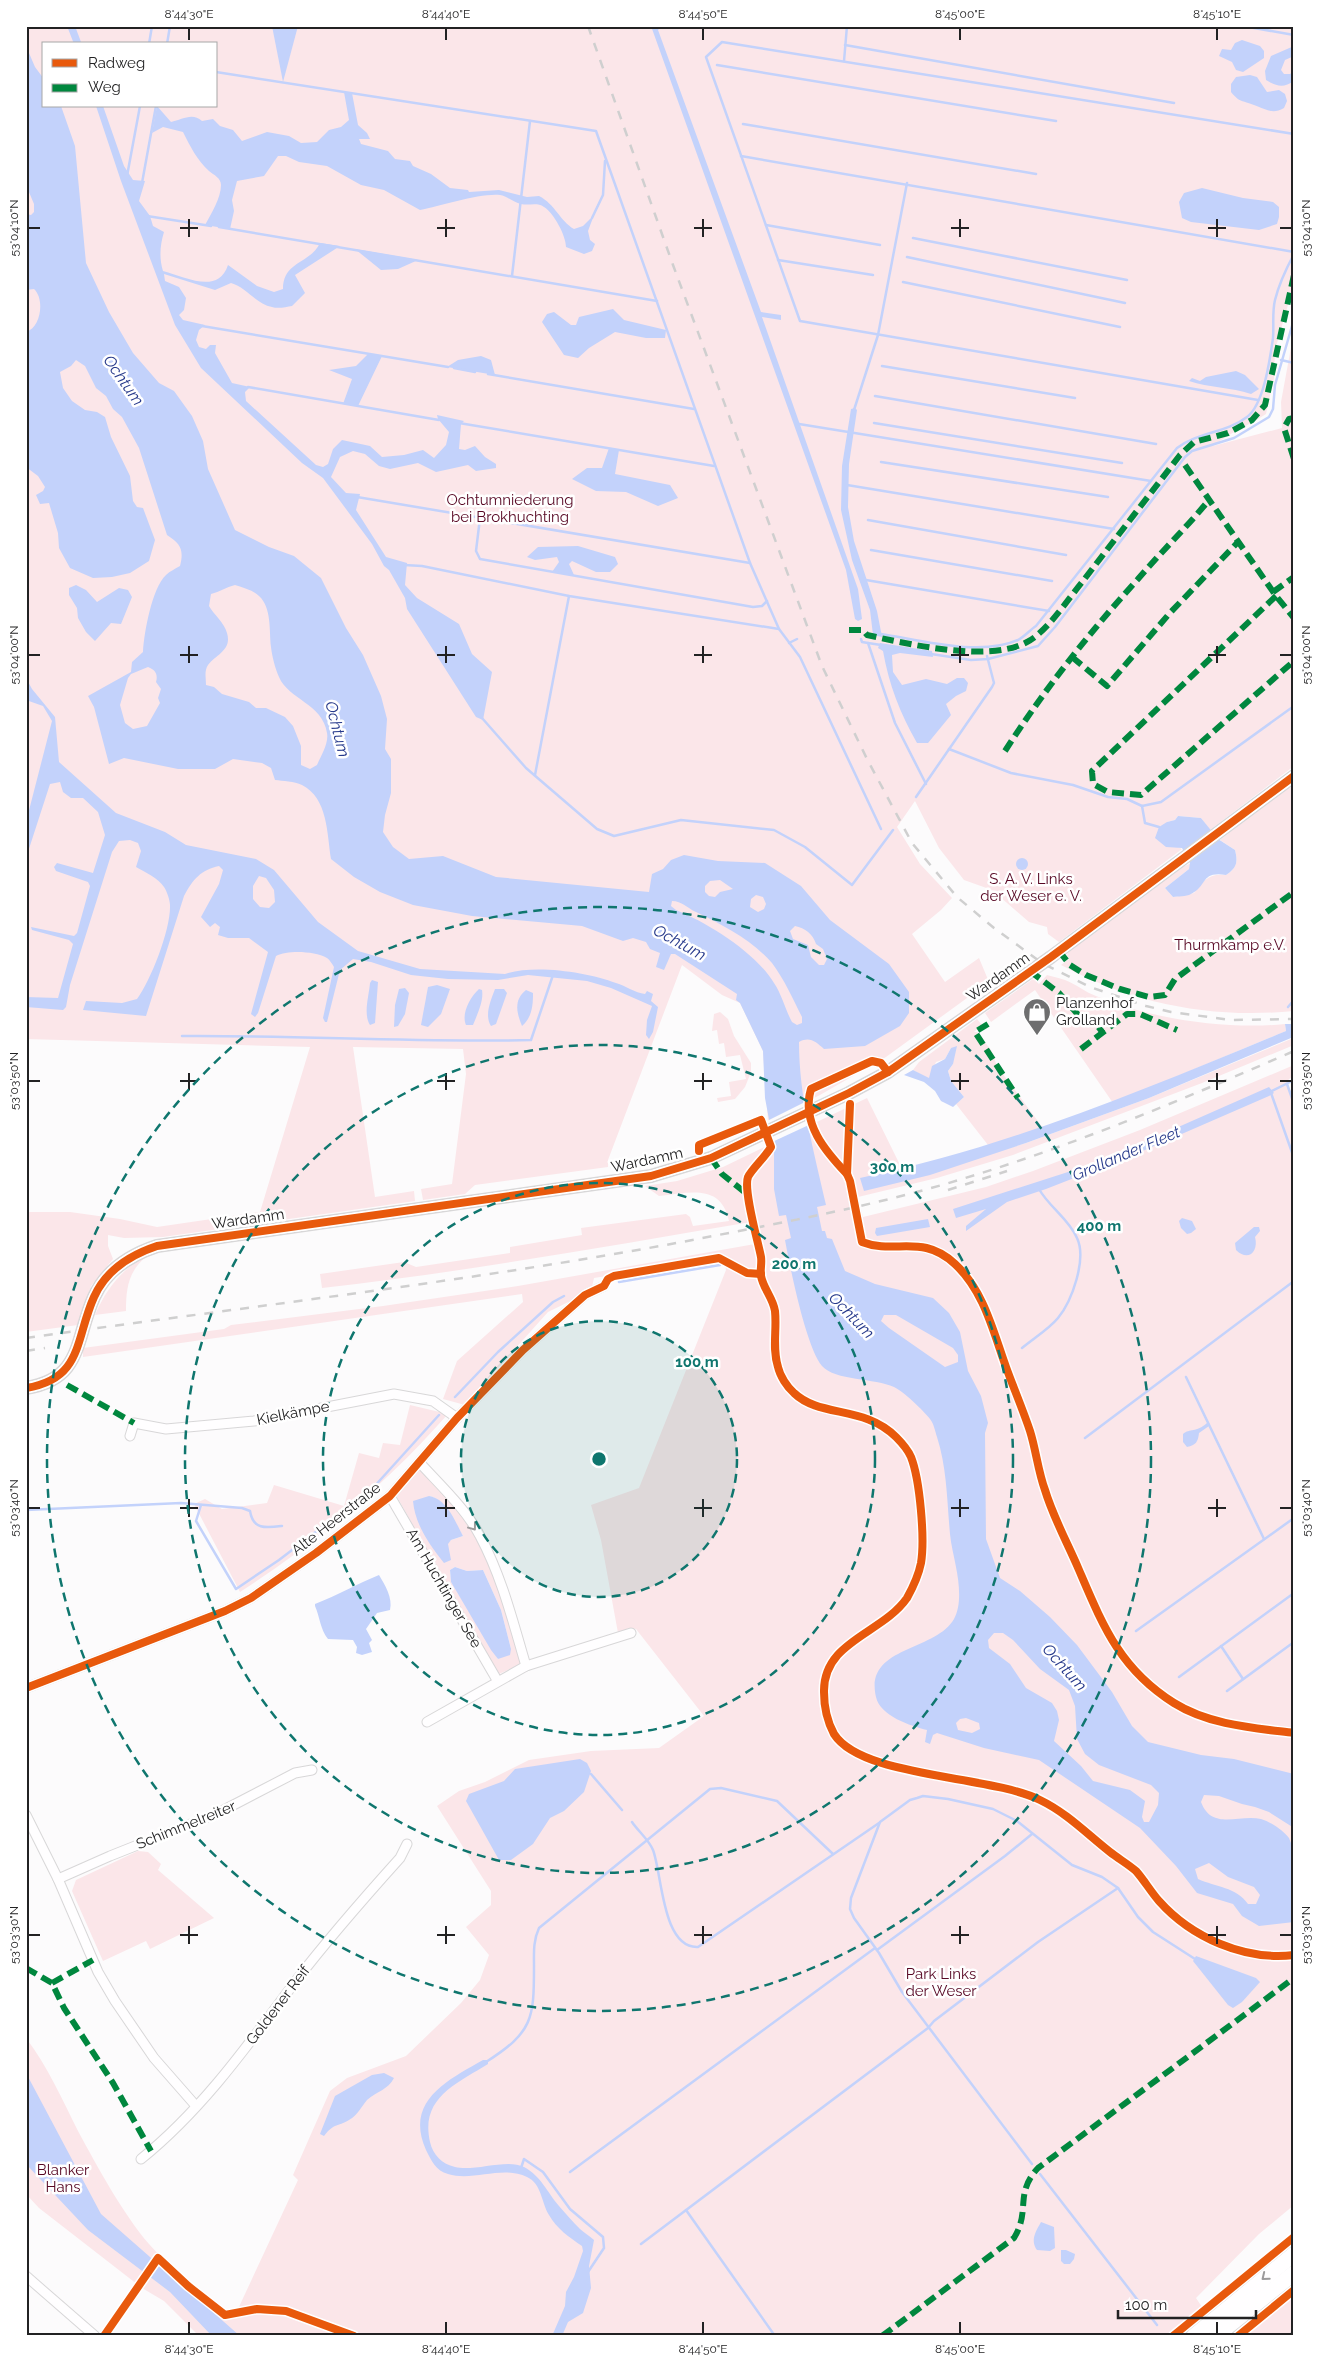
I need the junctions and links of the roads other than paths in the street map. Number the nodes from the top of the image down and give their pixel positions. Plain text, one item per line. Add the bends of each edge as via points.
1 (1294, 776) edge
2 (604, 1286) dead end
3 (26, 1388) edge
4 (457, 1418) junction
5 (130, 1436) dead end
6 (420, 1463) junction
7 (390, 1496) junction
8 (631, 1632) dead end
9 (526, 1666) junction
10 (497, 1680) junction
11 (26, 1688) edge
12 (427, 1722) dead end
13 (312, 1770) dead end
14 (26, 1815) edge
15 (407, 1844) dead end
16 (58, 1879) junction
17 (196, 2106) junction
18 (141, 2159) dead end
19 (1294, 2254) edge
20 (1294, 2273) edge
21 (26, 2276) edge
22 (95, 2336) edge
23 (1194, 2336) edge
24 (1216, 2336) edge

1 - 3 street, Wardamm via 1051,957 888,1072 812,1111 711,1158 651,1176 157,1246 134,1254 117,1266 94,1297 68,1367 53,1379
2 - 4 street, Alte Heerstraße via 585,1295 523,1350
4 - 5 street, Kielkämpe via 433,1401 394,1394 254,1421 166,1429 134,1424
4 - 6 street, Alte Heerstraße
6 - 7 street, Alte Heerstraße
6 -> 9 street via 479,1535 506,1599
7 - 10 street, Am Huchtinger See
7 - 11 street, Alte Heerstraße via 251,1598
8 - 9 street
9 - 10 street
10 - 12 street via 494,1685
13 - 16 street, Schimmelreiter via 295,1772 218,1813
14 - 16 street
15 - 17 street, Goldener Reif via 400,1858 325,1944 235,2062
16 - 17 street via 114,2001 154,2058
17 - 18 street, Goldener Reif
19 -> 23 highway
20 - 24 highway
21 - 22 street

